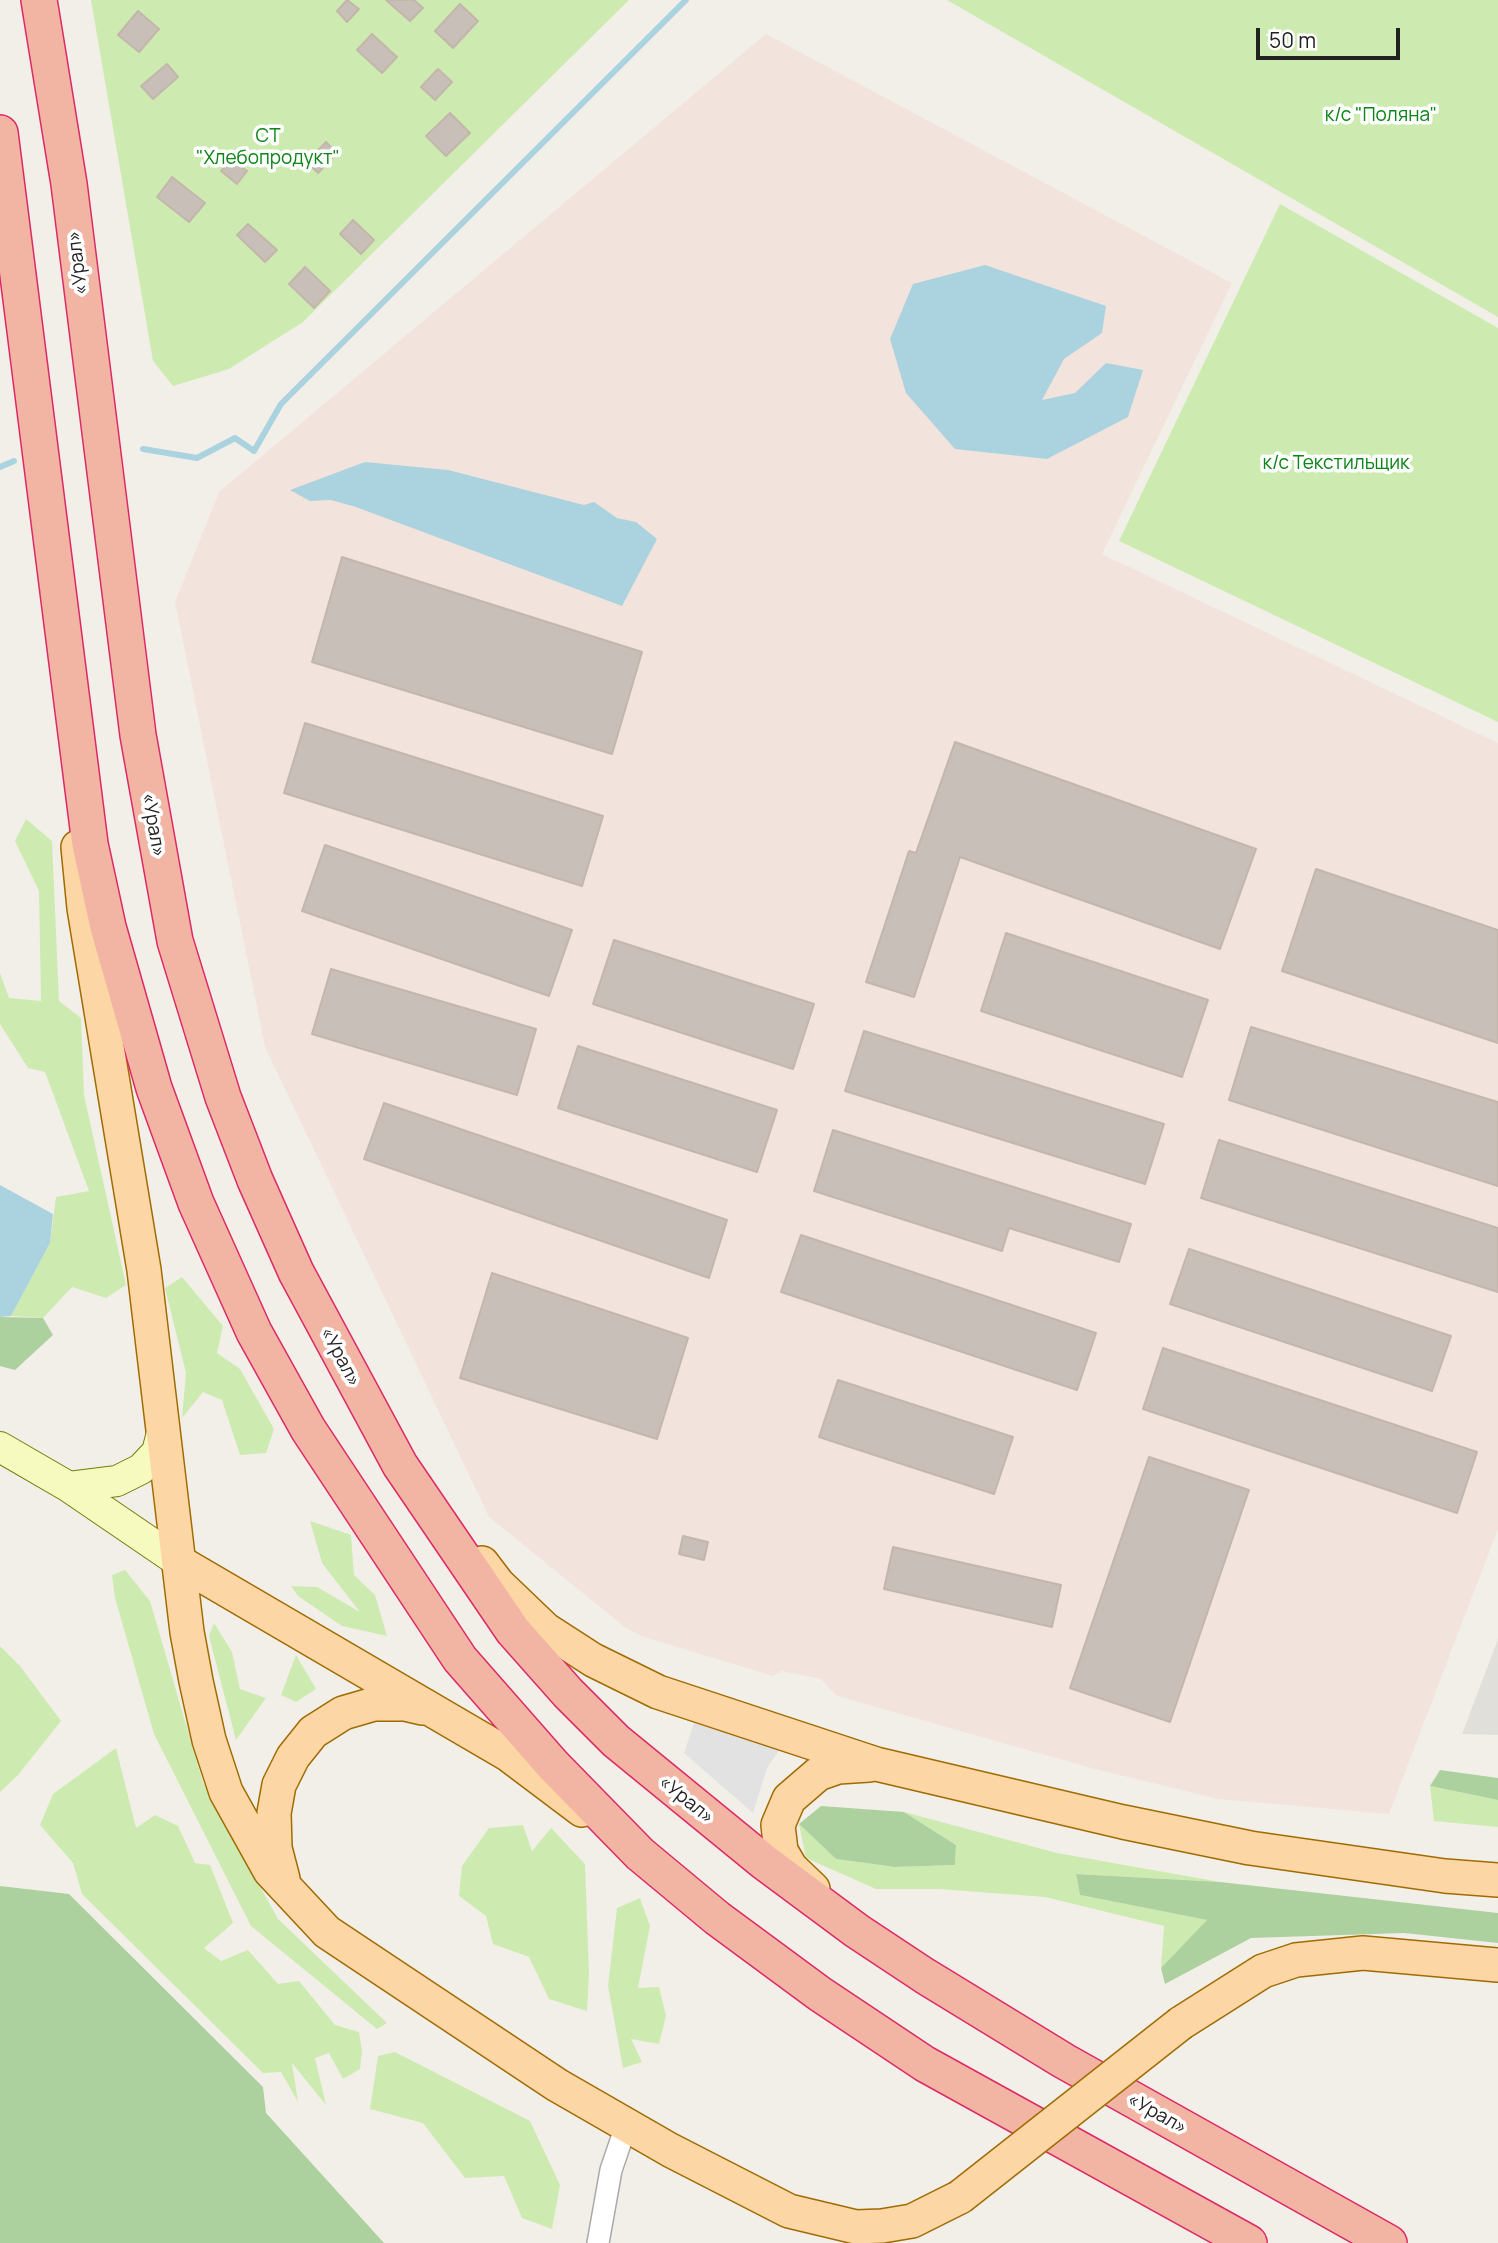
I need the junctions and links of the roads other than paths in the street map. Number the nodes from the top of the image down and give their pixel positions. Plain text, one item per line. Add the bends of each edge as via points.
1 (40, 0) edge
2 (0, 133) edge
3 (74, 722) junction
4 (163, 1429) junction
5 (0, 1447) edge
6 (400, 1465) junction
7 (69, 1487) junction
8 (179, 1562) junction
9 (440, 1713) junction
10 (876, 1764) junction
11 (640, 1854) junction
12 (1498, 1880) edge
13 (297, 1902) junction
14 (858, 1931) junction
15 (1498, 1965) edge
16 (626, 2126) junction
17 (598, 2243) edge
18 (1249, 2243) edge
19 (1389, 2243) edge

1 - 6 highway, «Урал» via 69,184 138,734 175,941 223,1097 255,1180 296,1272
2 - 3 highway
3 - 4 main road via 75,809 84,908 144,1270
3 - 11 highway via 90,844 134,1020 196,1203 254,1332 308,1429 460,1659 553,1765
4 - 7 main road via 157,1452 141,1469 117,1480
4 - 8 main road
5 - 7 main road
6 - 10 main road via 439,1506 498,1584 545,1629 593,1660 658,1692
6 - 14 highway, «Урал» via 513,1632 568,1693 691,1804
7 - 8 main road
8 - 9 main road
8 - 13 main road via 196,1681 226,1792 270,1871
9 - 11 main road via 509,1755
9 - 13 main road via 374,1704 343,1713 313,1732 293,1757 279,1785 274,1813 275,1848 283,1878
10 - 12 main road via 1250,1848
10 - 14 main road via 838,1767 818,1774 789,1799 778,1825 781,1850 791,1868
11 - 18 highway via 789,1972 925,2064
13 - 16 main road via 327,1932 379,1969
14 - 19 highway, «Урал» via 1064,2061
15 - 16 main road, bridge via 1363,1953 1296,1960 1263,1971 1181,2023 960,2197 912,2221 856,2227 825,2221 777,2205
16 - 17 street via 611,2170

